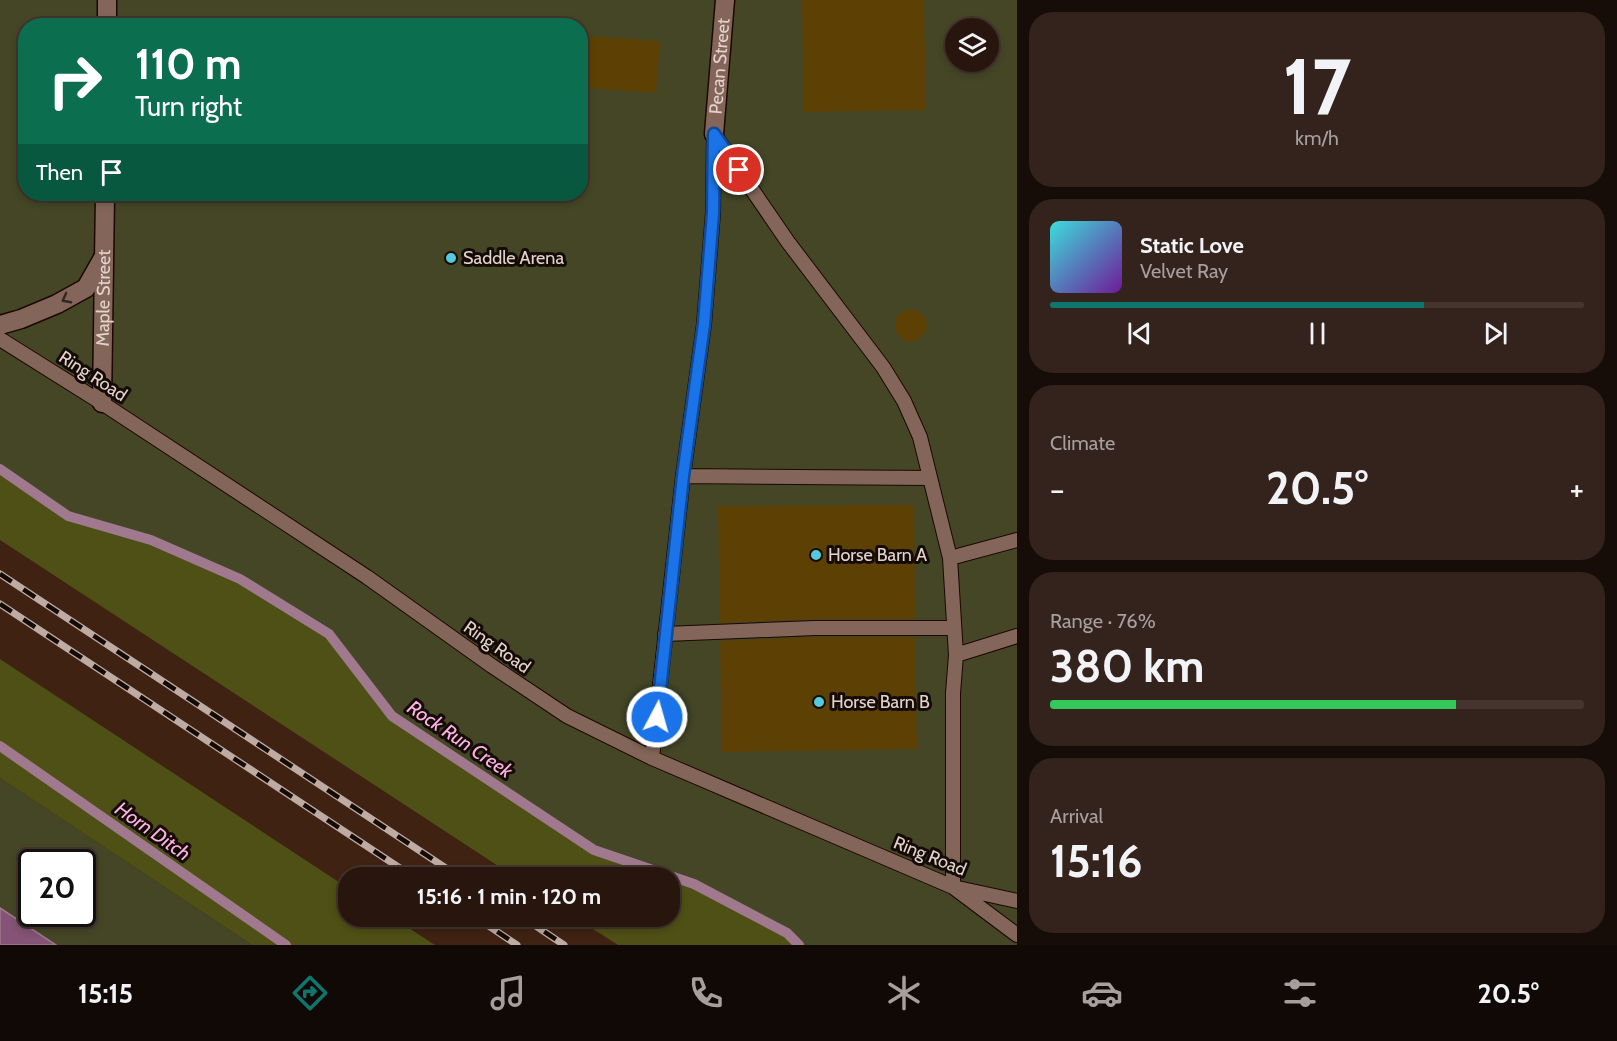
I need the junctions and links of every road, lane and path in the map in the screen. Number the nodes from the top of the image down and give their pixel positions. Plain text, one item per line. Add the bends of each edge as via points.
1 (107, 0) edge
2 (725, 0) edge
3 (106, 18) edge
4 (714, 134) junction
5 (105, 201) edge
6 (104, 257) junction
7 (0, 326) edge
8 (0, 339) edge
9 (102, 403) junction
10 (683, 476) junction
11 (930, 478) junction
12 (1017, 540) edge
13 (950, 558) junction
14 (954, 628) junction
15 (665, 634) junction
16 (1017, 636) edge
17 (956, 656) junction
18 (652, 758) junction
19 (953, 886) junction
20 (1017, 901) edge
21 (1017, 934) edge

1 - 3 street
2 - 4 street, Pecan Street
4 - 10 lane via 713,213 704,324
4 - 11 lane via 788,242 883,367 920,436
5 - 6 street, Maple Street
6 -> 7 street via 86,288
6 - 9 street, Maple Street
8 - 9 lane, Ring Road
9 - 18 lane, Ring Road via 567,716
10 - 11 lane
10 - 15 lane
11 - 13 lane
12 - 13 lane
13 - 14 lane
14 - 15 lane
14 - 17 lane
15 - 18 lane
16 - 17 lane
17 - 19 lane
18 - 19 lane, Ring Road
19 - 20 lane, Ring Road
19 - 21 lane

